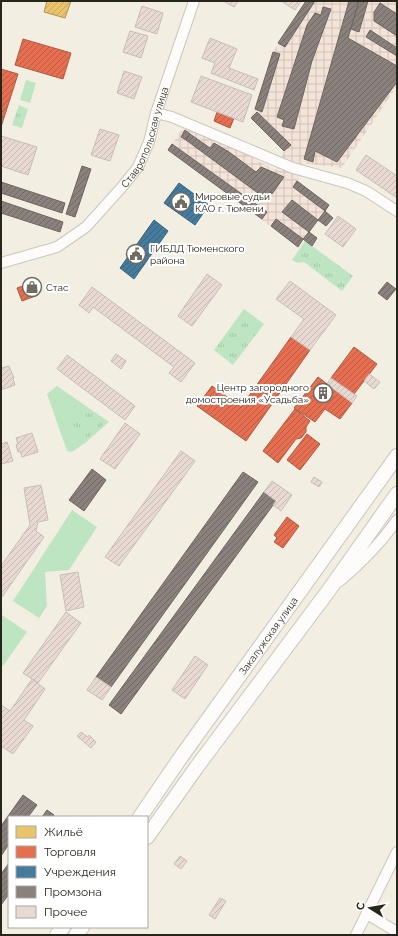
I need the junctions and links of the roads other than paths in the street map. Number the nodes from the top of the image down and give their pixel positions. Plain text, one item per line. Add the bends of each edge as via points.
1 (194, 1) edge
2 (156, 113) junction
3 (397, 212) edge
4 (1, 263) edge
5 (397, 456) edge
6 (397, 494) edge
7 (397, 520) edge
8 (329, 590) junction
9 (141, 816) edge
10 (148, 836) edge
11 (397, 852) edge
12 (367, 914) junction
13 (397, 932) edge
14 (360, 934) edge

1 - 2 street, Ставропольская улица
2 - 3 street via 172,117 293,168 347,182 366,191
2 - 4 street, Ставропольская улица via 149,142 138,167 86,228 57,247
5 - 9 highway, Закалужская улица
6 - 8 highway
7 - 8 street via 356,567
8 - 10 highway
11 - 12 street
12 - 13 street
12 - 14 street

